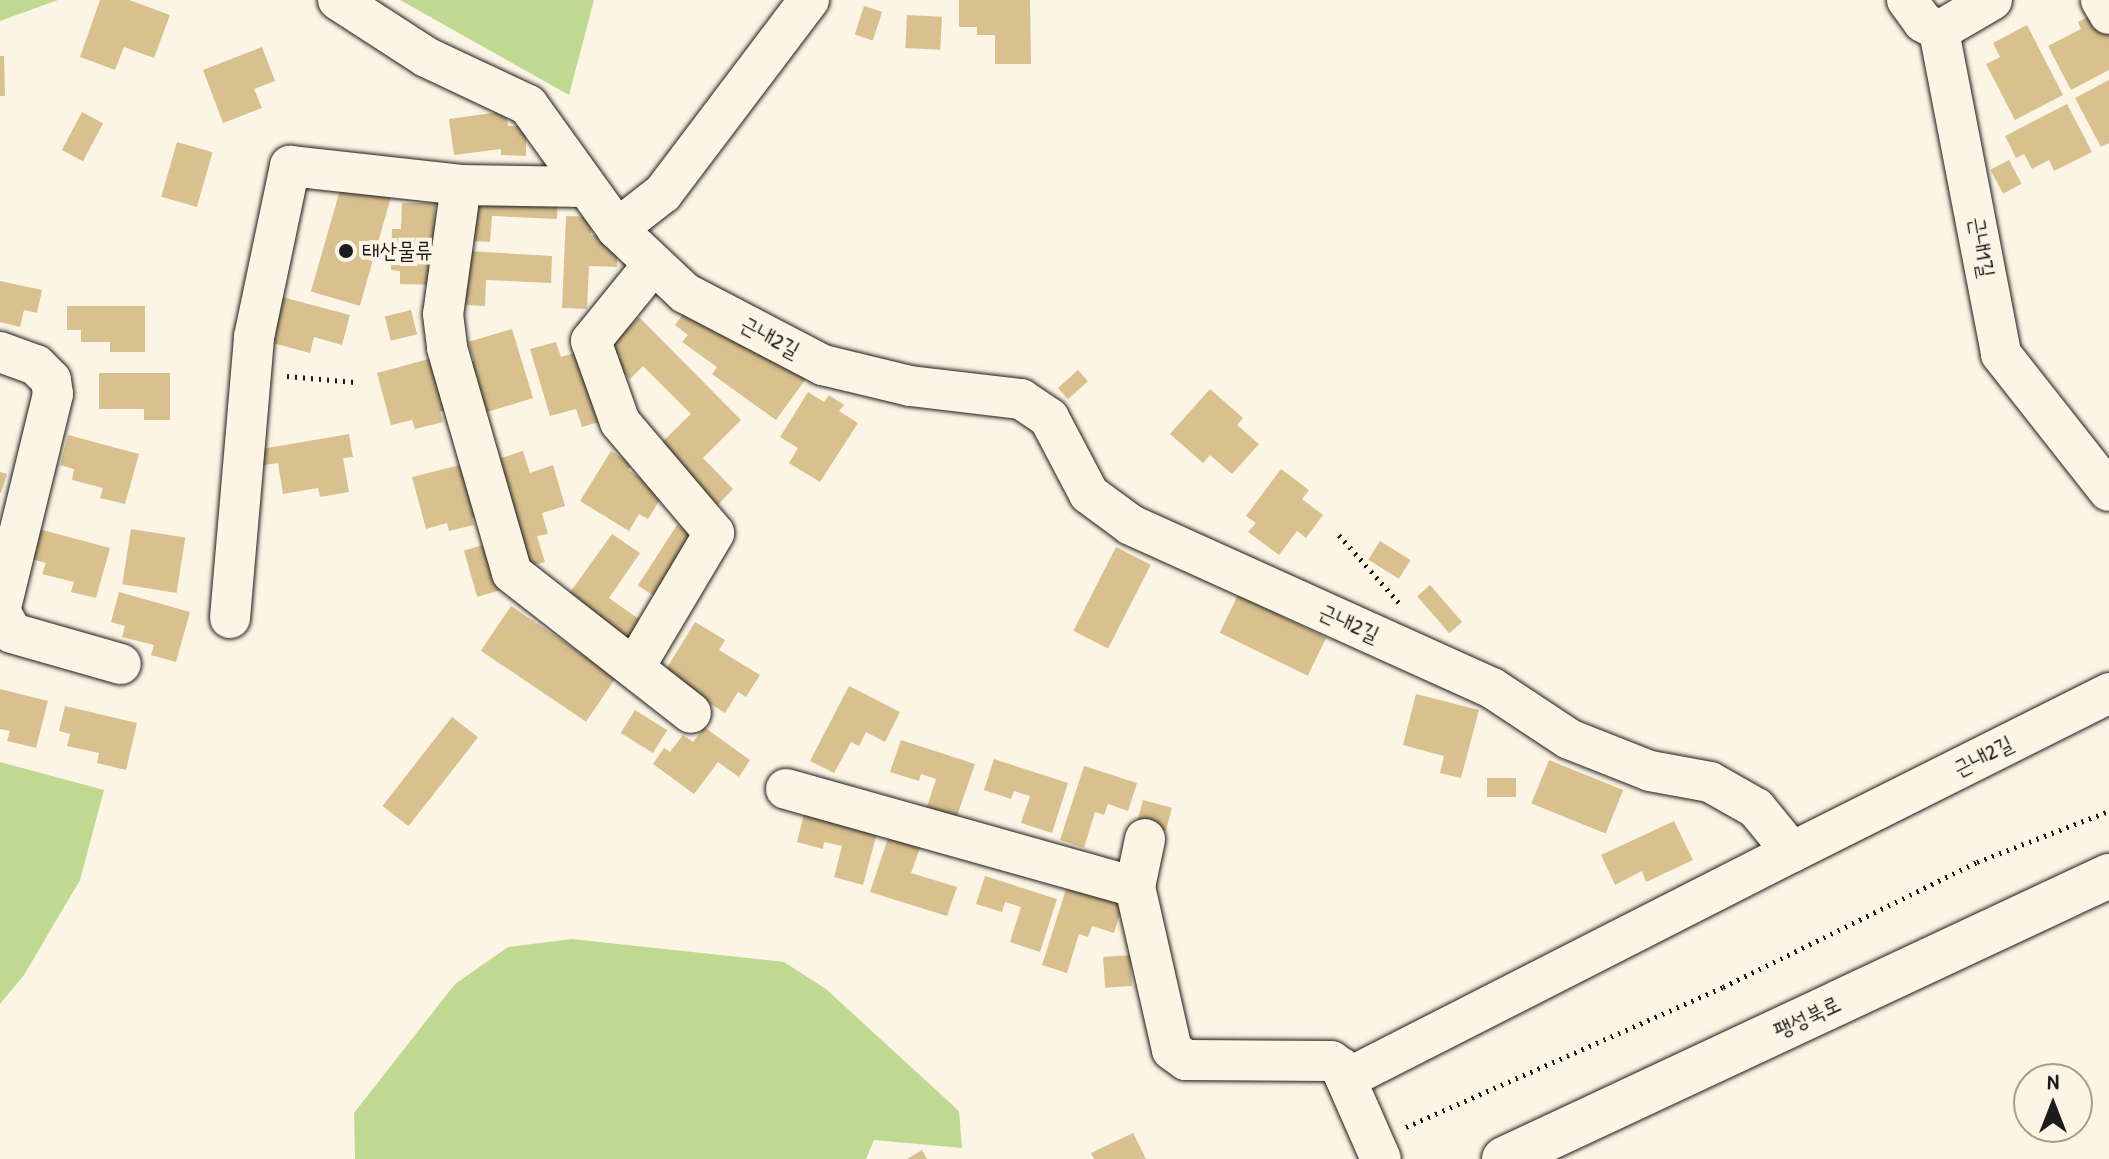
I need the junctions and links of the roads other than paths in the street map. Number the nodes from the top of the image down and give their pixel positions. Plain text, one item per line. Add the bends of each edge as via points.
1 (338, 0) edge
2 (809, 0) edge
3 (1907, 0) edge
4 (1992, 0) edge
5 (2101, 0) edge
6 (2109, 14) edge
7 (1939, 31) junction
8 (461, 185) junction
9 (585, 187) junction
10 (617, 229) junction
11 (652, 266) junction
12 (0, 352) edge
13 (2109, 491) edge
14 (230, 618) dead end
15 (121, 664) dead end
16 (634, 668) junction
17 (2109, 693) edge
18 (691, 713) dead end
19 (786, 789) dead end
20 (1145, 839) dead end
21 (1792, 852) junction
22 (2109, 876) edge
23 (1135, 887) junction
24 (1346, 1079) junction
25 (1377, 1150) edge
26 (1504, 1159) edge

1 - 9 street, 근내2길 via 426,57 528,105
2 - 10 street via 663,193
3 - 7 street via 1923,22
4 - 7 street
5 - 6 street
7 - 13 street, 근내1길 via 2001,354
8 - 9 street
8 - 14 street via 290,166 250,372
8 - 16 street via 443,314 447,348 512,573
9 - 10 street, 근내2길
10 - 11 street, 근내2길
11 - 16 street via 591,341 620,422 714,533
11 - 21 street, 근내2길 via 685,293 823,365 910,386 1021,399 1049,418 1089,494 1131,525 1492,688 1569,739 1650,771 1710,782 1756,808
12 - 15 street via 36,365 51,380 53,394 0,611 12,633
16 - 18 street
17 - 21 street, 근내2길
19 - 23 street
20 - 23 street
21 - 24 street
22 - 26 main road, 팽성북로
23 - 24 street via 1172,1050 1186,1060 1331,1061
24 - 25 street

